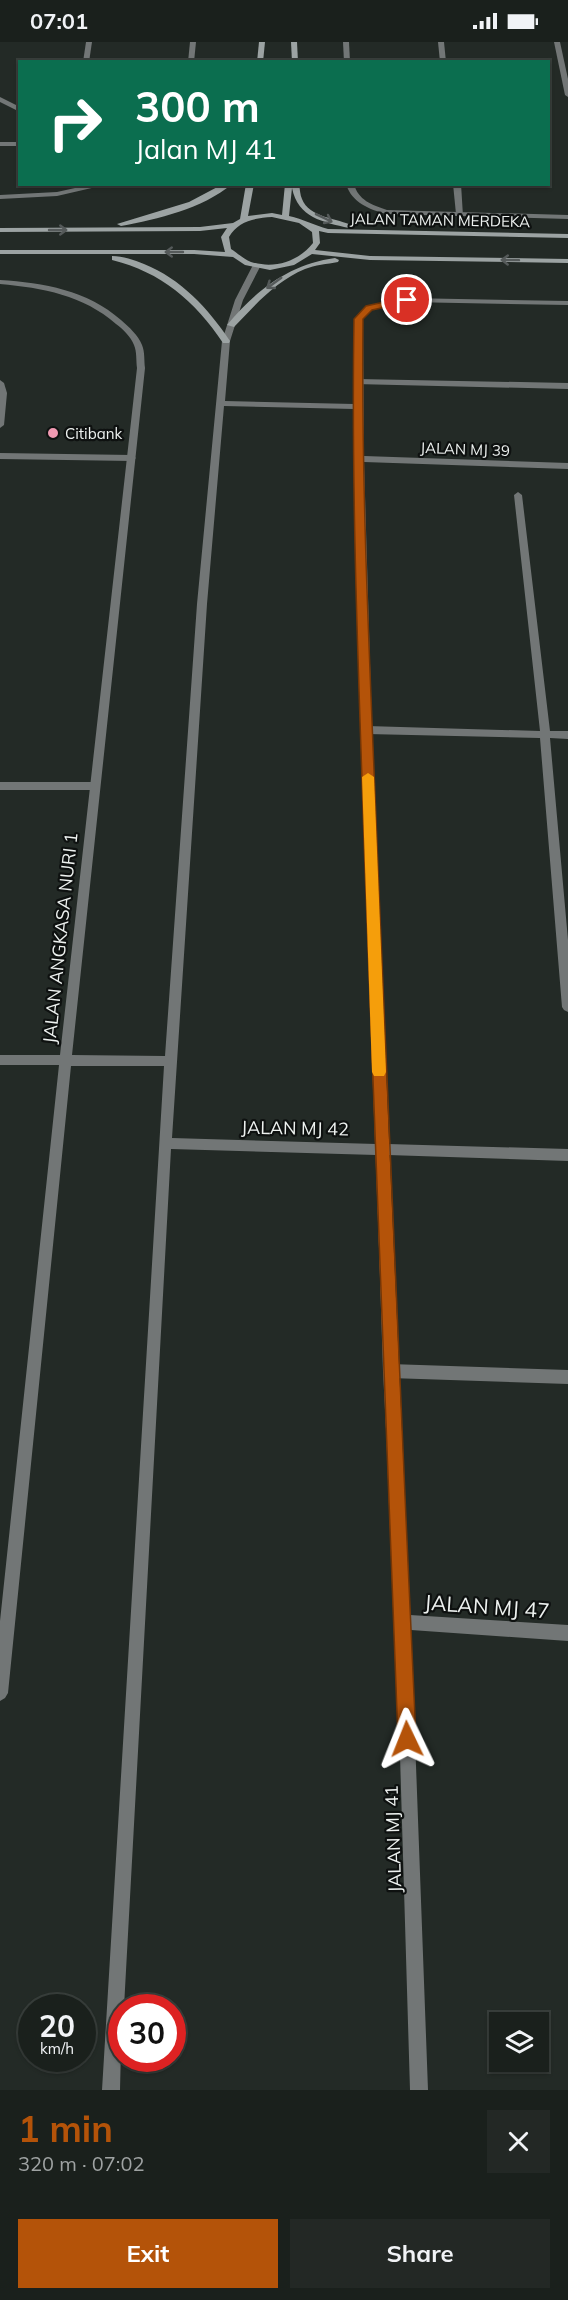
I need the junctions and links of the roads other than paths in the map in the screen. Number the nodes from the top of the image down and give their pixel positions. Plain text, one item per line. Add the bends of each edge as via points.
1 (89, 42) edge
2 (193, 42) edge
3 (262, 42) edge
4 (294, 42) edge
5 (346, 42) edge
6 (441, 42) edge
7 (557, 42) edge
8 (86, 60) edge
9 (191, 60) edge
10 (260, 60) edge
11 (295, 60) edge
12 (347, 60) edge
13 (443, 60) edge
14 (568, 95) edge
15 (0, 99) edge
16 (18, 109) edge
17 (0, 144) edge
18 (18, 144) edge
19 (96, 186) edge
20 (226, 186) edge
21 (250, 186) edge
22 (289, 186) edge
23 (295, 186) edge
24 (351, 186) edge
25 (457, 186) edge
26 (0, 197) edge
27 (460, 214) junction
28 (286, 216) junction
29 (568, 217) edge
30 (244, 220) junction
31 (234, 225) junction
32 (311, 227) junction
33 (0, 230) edge
34 (90, 230) junction
35 (369, 232) junction
36 (568, 236) edge
37 (0, 252) edge
38 (84, 252) junction
39 (313, 252) junction
40 (232, 255) junction
41 (370, 258) junction
42 (568, 261) edge
43 (257, 265) junction
44 (0, 282) edge
45 (568, 303) edge
46 (231, 325) junction
47 (226, 341) junction
48 (358, 382) junction
49 (0, 383) edge
50 (568, 386) edge
51 (220, 403) junction
52 (359, 407) junction
53 (0, 425) edge
54 (0, 456) edge
55 (132, 458) junction
56 (360, 459) junction
57 (568, 466) edge
58 (518, 495) dead end
59 (366, 730) junction
60 (545, 734) junction
61 (568, 735) edge
62 (0, 786) edge
63 (94, 786) junction
64 (568, 1007) edge
65 (0, 1060) edge
66 (66, 1060) junction
67 (170, 1061) junction
68 (165, 1143) junction
69 (381, 1148) junction
70 (568, 1155) edge
71 (390, 1371) junction
72 (568, 1377) edge
73 (403, 1622) junction
74 (568, 1633) edge
75 (0, 1693) edge
76 (111, 2090) edge
77 (419, 2090) edge

1 - 8 street
2 - 9 street
3 - 10 main road
4 - 11 main road
5 - 12 street
6 - 13 street
7 - 14 street
15 - 16 street
17 - 18 street
19 - 26 street via 57,194
20 - 34 main road via 139,220
21 - 30 main road
22 - 28 main road
23 -> 35 main road via 299,202 309,211
24 - 27 street via 357,199 386,212
25 - 27 street
27 - 29 street
28 - 30 main road
28 - 32 main road, JALAN TAMAN MERDEKA
30 - 31 main road
31 - 34 main road
31 - 40 main road via 224,243
32 - 35 main road, JALAN TAMAN MERDEKA
32 - 39 main road via 318,244
33 -> 34 main road
35 - 36 main road, JALAN TAMAN MERDEKA
37 - 38 main road
40 -> 38 main road
38 - 47 main road via 128,260 176,284 211,318
39 - 41 main road
39 - 43 main road via 290,264
40 - 43 main road
42 -> 41 main road
41 -> 46 main road via 318,261 289,272 266,288
43 - 46 street
44 - 55 street, JALAN ANGKASA NURI 1 via 67,290 97,304 128,331 138,345 141,368
45 - 48 street, JALAN MJ 41 via 407,300 369,308 359,319
46 - 47 street
47 - 51 street
48 - 50 street
48 - 52 street, JALAN MJ 41
49 - 53 street
51 - 52 street
51 - 67 street
52 - 56 street, JALAN MJ 41
54 - 55 street
55 - 63 street, JALAN ANGKASA NURI 1
56 - 57 street, JALAN MJ 39
56 - 59 street, JALAN MJ 41
58 - 60 street
59 - 60 street
59 - 69 street, JALAN MJ 41
60 - 61 street
60 - 64 street
62 - 63 street
63 - 66 street, JALAN ANGKASA NURI 1
65 - 66 street
66 - 67 street
66 - 75 street, JALAN ANGKASA NURI 1
67 - 68 street
68 - 69 street, JALAN MJ 42
68 - 76 street
69 - 70 street, JALAN MJ 42
69 - 71 street, JALAN MJ 41
71 - 72 street
71 - 73 street, JALAN MJ 41
73 - 74 street, JALAN MJ 47
73 - 77 street, JALAN MJ 41

